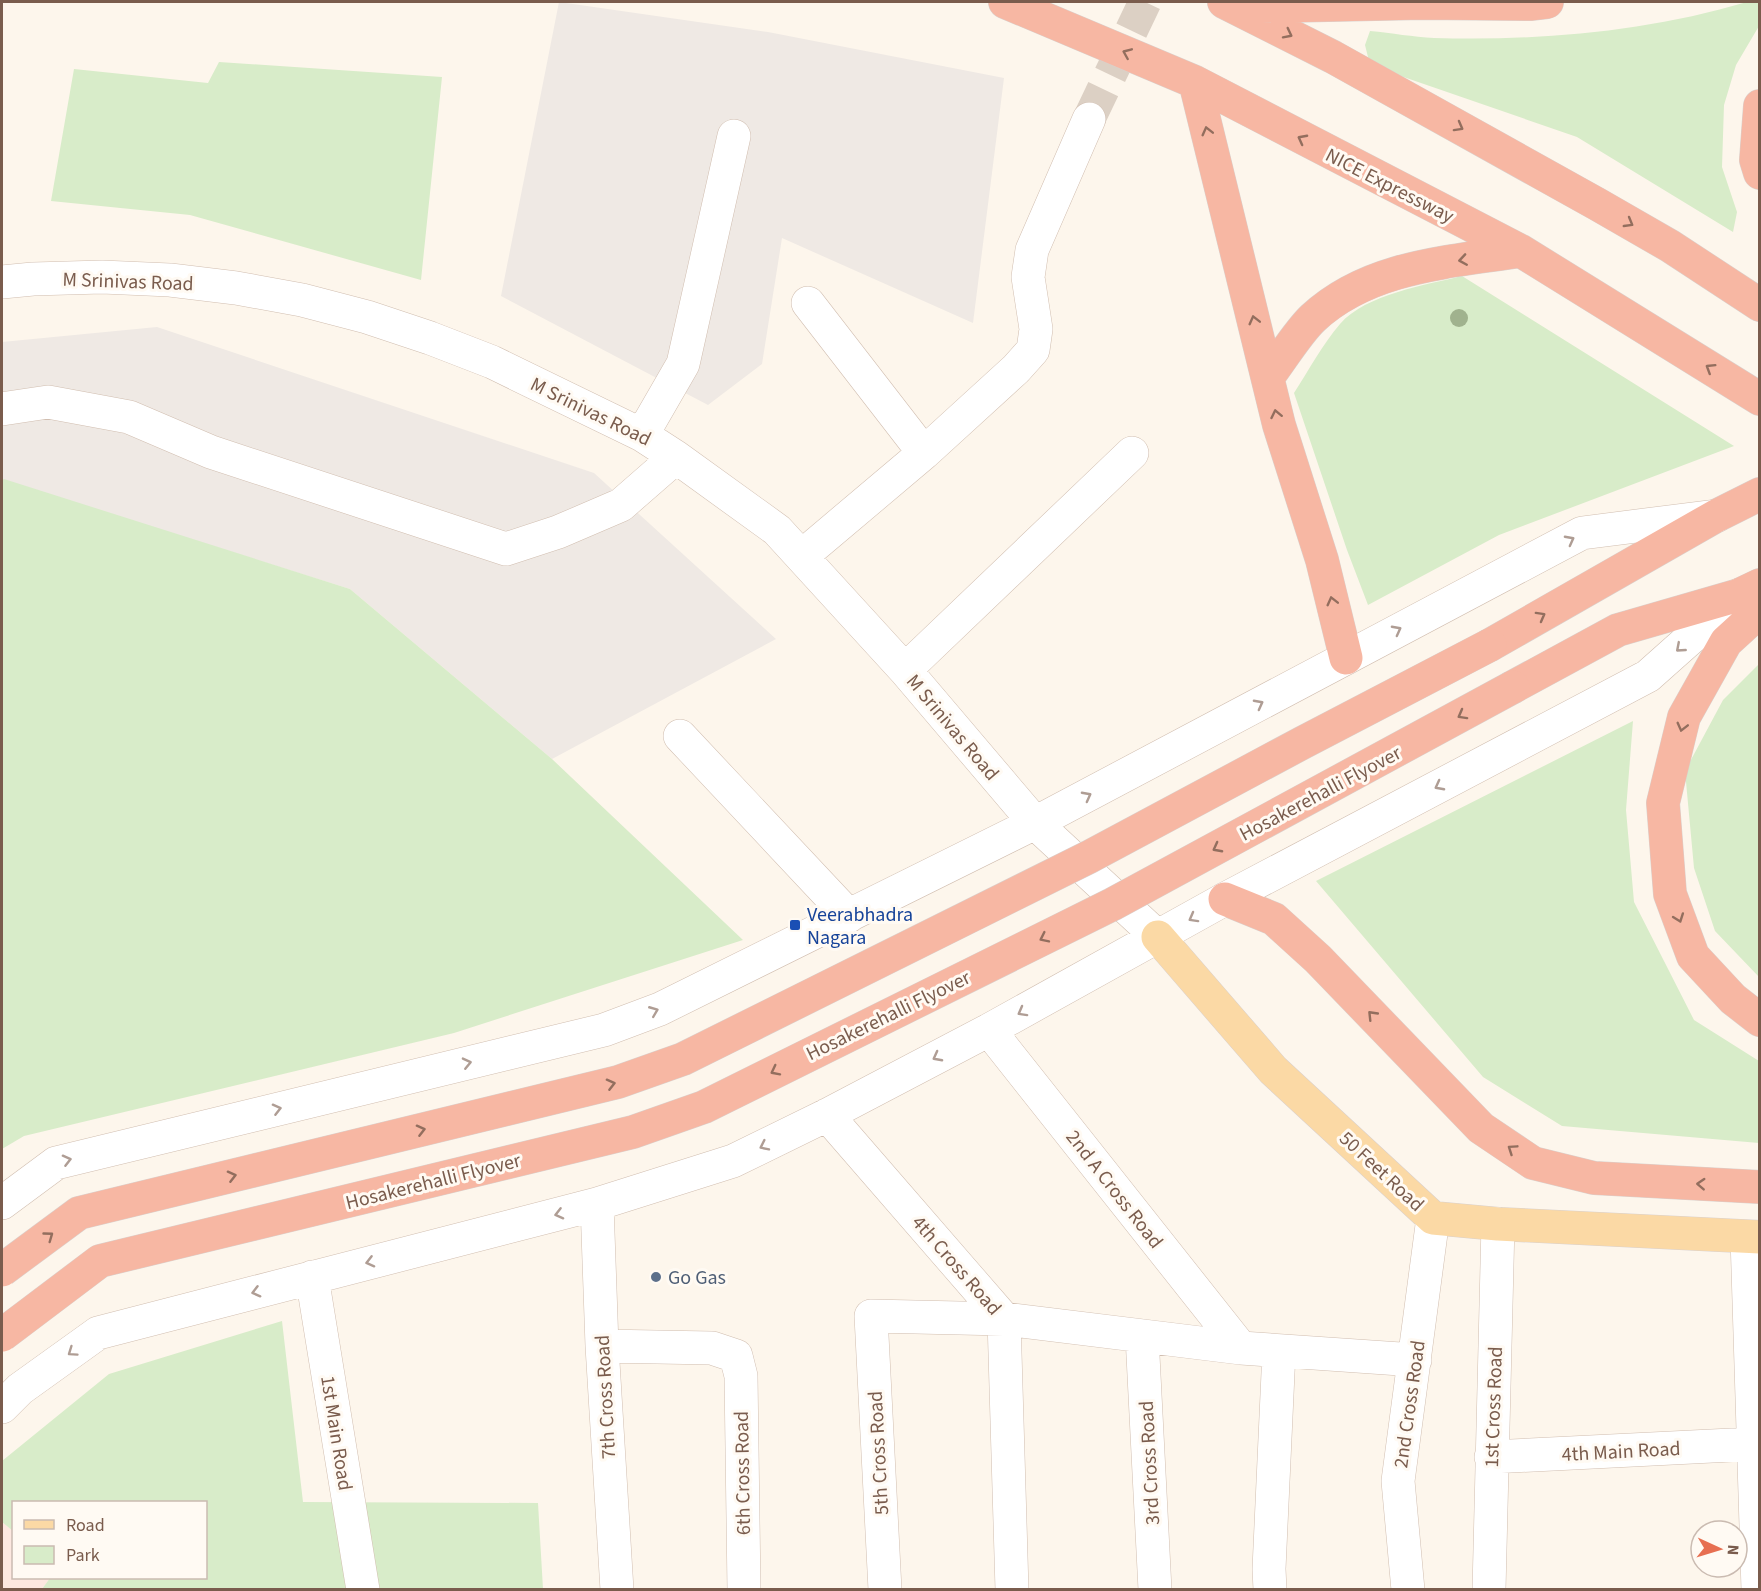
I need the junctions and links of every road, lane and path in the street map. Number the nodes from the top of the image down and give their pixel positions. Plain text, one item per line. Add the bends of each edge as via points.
1 (1005, 2) edge
2 (1547, 2) edge
3 (1230, 4) edge
4 (1195, 82) junction
5 (1760, 106) edge
6 (1089, 119) tunnel mouth
7 (734, 136) dead end
8 (1760, 173) edge
9 (1521, 251) junction
10 (2, 282) edge
11 (808, 303) dead end
12 (1760, 305) edge
13 (1268, 377) junction
14 (1760, 399) edge
15 (2, 409) edge
16 (642, 435) junction
17 (924, 453) junction
18 (1132, 453) dead end
19 (676, 457) junction
20 (1760, 494) edge
21 (1716, 516) junction
22 (802, 556) junction
23 (1753, 597) edge
24 (1346, 658) junction
25 (905, 670) junction
26 (680, 736) dead end
27 (1035, 823) junction
28 (1225, 899) junction
29 (849, 916) junction
30 (1158, 937) junction
31 (1760, 1020) edge
32 (989, 1030) junction
33 (827, 1115) junction
34 (1760, 1187) edge
35 (2, 1203) edge
36 (597, 1204) junction
37 (1433, 1218) junction
38 (1498, 1224) junction
39 (1753, 1237) edge
40 (2, 1270) edge
41 (312, 1277) junction
42 (1004, 1319) junction
43 (2, 1335) edge
44 (1142, 1336) junction
45 (602, 1346) junction
46 (1241, 1348) junction
47 (1279, 1351) junction
48 (1415, 1360) junction
49 (2, 1407) edge
50 (1752, 1444) junction
51 (1491, 1457) junction
52 (363, 1590) edge
53 (617, 1590) edge
54 (744, 1590) edge
55 (885, 1590) edge
56 (1012, 1590) edge
57 (1155, 1590) edge
58 (1270, 1590) edge
59 (1408, 1590) edge
60 (1489, 1590) edge
61 (1758, 1590) edge

4 -> 1 highway, NICE Expressway
2 - 3 highway
3 -> 12 highway via 1597,204
9 -> 4 highway, NICE Expressway
13 -> 4 highway
5 - 8 highway via 1756,160
6 - 17 street via 1032,250 1028,277 1036,329 1032,350
7 - 16 street via 683,364
9 -> 13 highway via 1395,272 1350,290 1312,318
14 -> 9 highway, NICE Expressway
10 - 16 street, M Srinivas Road via 102,277 170,280 302,300 367,317 492,362
11 - 17 street
24 -> 13 highway via 1322,560 1279,425
15 - 19 street via 48,402 129,417 211,452 506,549 621,505
16 - 19 street, M Srinivas Road
17 - 22 street
18 - 25 street
19 - 22 street, M Srinivas Road via 777,530
20 - 21 highway
24 -> 21 street via 1582,533
40 -> 21 highway, bridge via 79,1213 618,1082 683,1059 1089,857 1490,645
22 - 25 street, M Srinivas Road
23 -> 28 street via 1648,676
23 -> 31 highway via 1684,717 1663,803 1670,894 1693,956 1733,999
23 -> 43 highway, Hosakerehalli Flyover, bridge via 1618,630 1113,904 704,1107 633,1132 100,1261
27 -> 24 street
25 - 27 street, M Srinivas Road
26 - 29 street
27 - 29 street
27 - 30 street, M Srinivas Road
28 -> 30 street
34 -> 28 highway via 1594,1178 1533,1163 1481,1128 1318,959 1274,919
35 -> 29 street via 56,1163 604,1030 660,1009
30 -> 32 street
30 - 37 main road, 50 Feet Road via 1273,1070
32 -> 33 street
32 - 46 street, 2nd A Cross Road
33 -> 36 street via 734,1161
33 - 42 street, 4th Cross Road
36 -> 41 street
36 - 45 street, 7th Cross Road
37 - 38 main road, 50 Feet Road
37 - 48 street, 2nd Cross Road
38 - 39 main road, 50 Feet Road
38 - 51 street, 1st Cross Road
39 - 50 street
41 -> 49 street via 98,1334 20,1389
41 - 52 street, 1st Main Road
42 - 44 street
42 - 55 street, 5th Cross Road via 872,1316
42 - 56 street, 4th Cross Road
44 - 46 street
44 - 57 street, 3rd Cross Road
45 - 53 street, 7th Cross Road
45 - 54 street, 6th Cross Road via 712,1348 736,1356 741,1376
46 - 47 street
47 - 48 street
47 - 58 street
48 - 59 street, 2nd Cross Road via 1398,1481
50 - 51 street, 4th Main Road
50 - 61 street
51 - 60 street, 1st Cross Road

